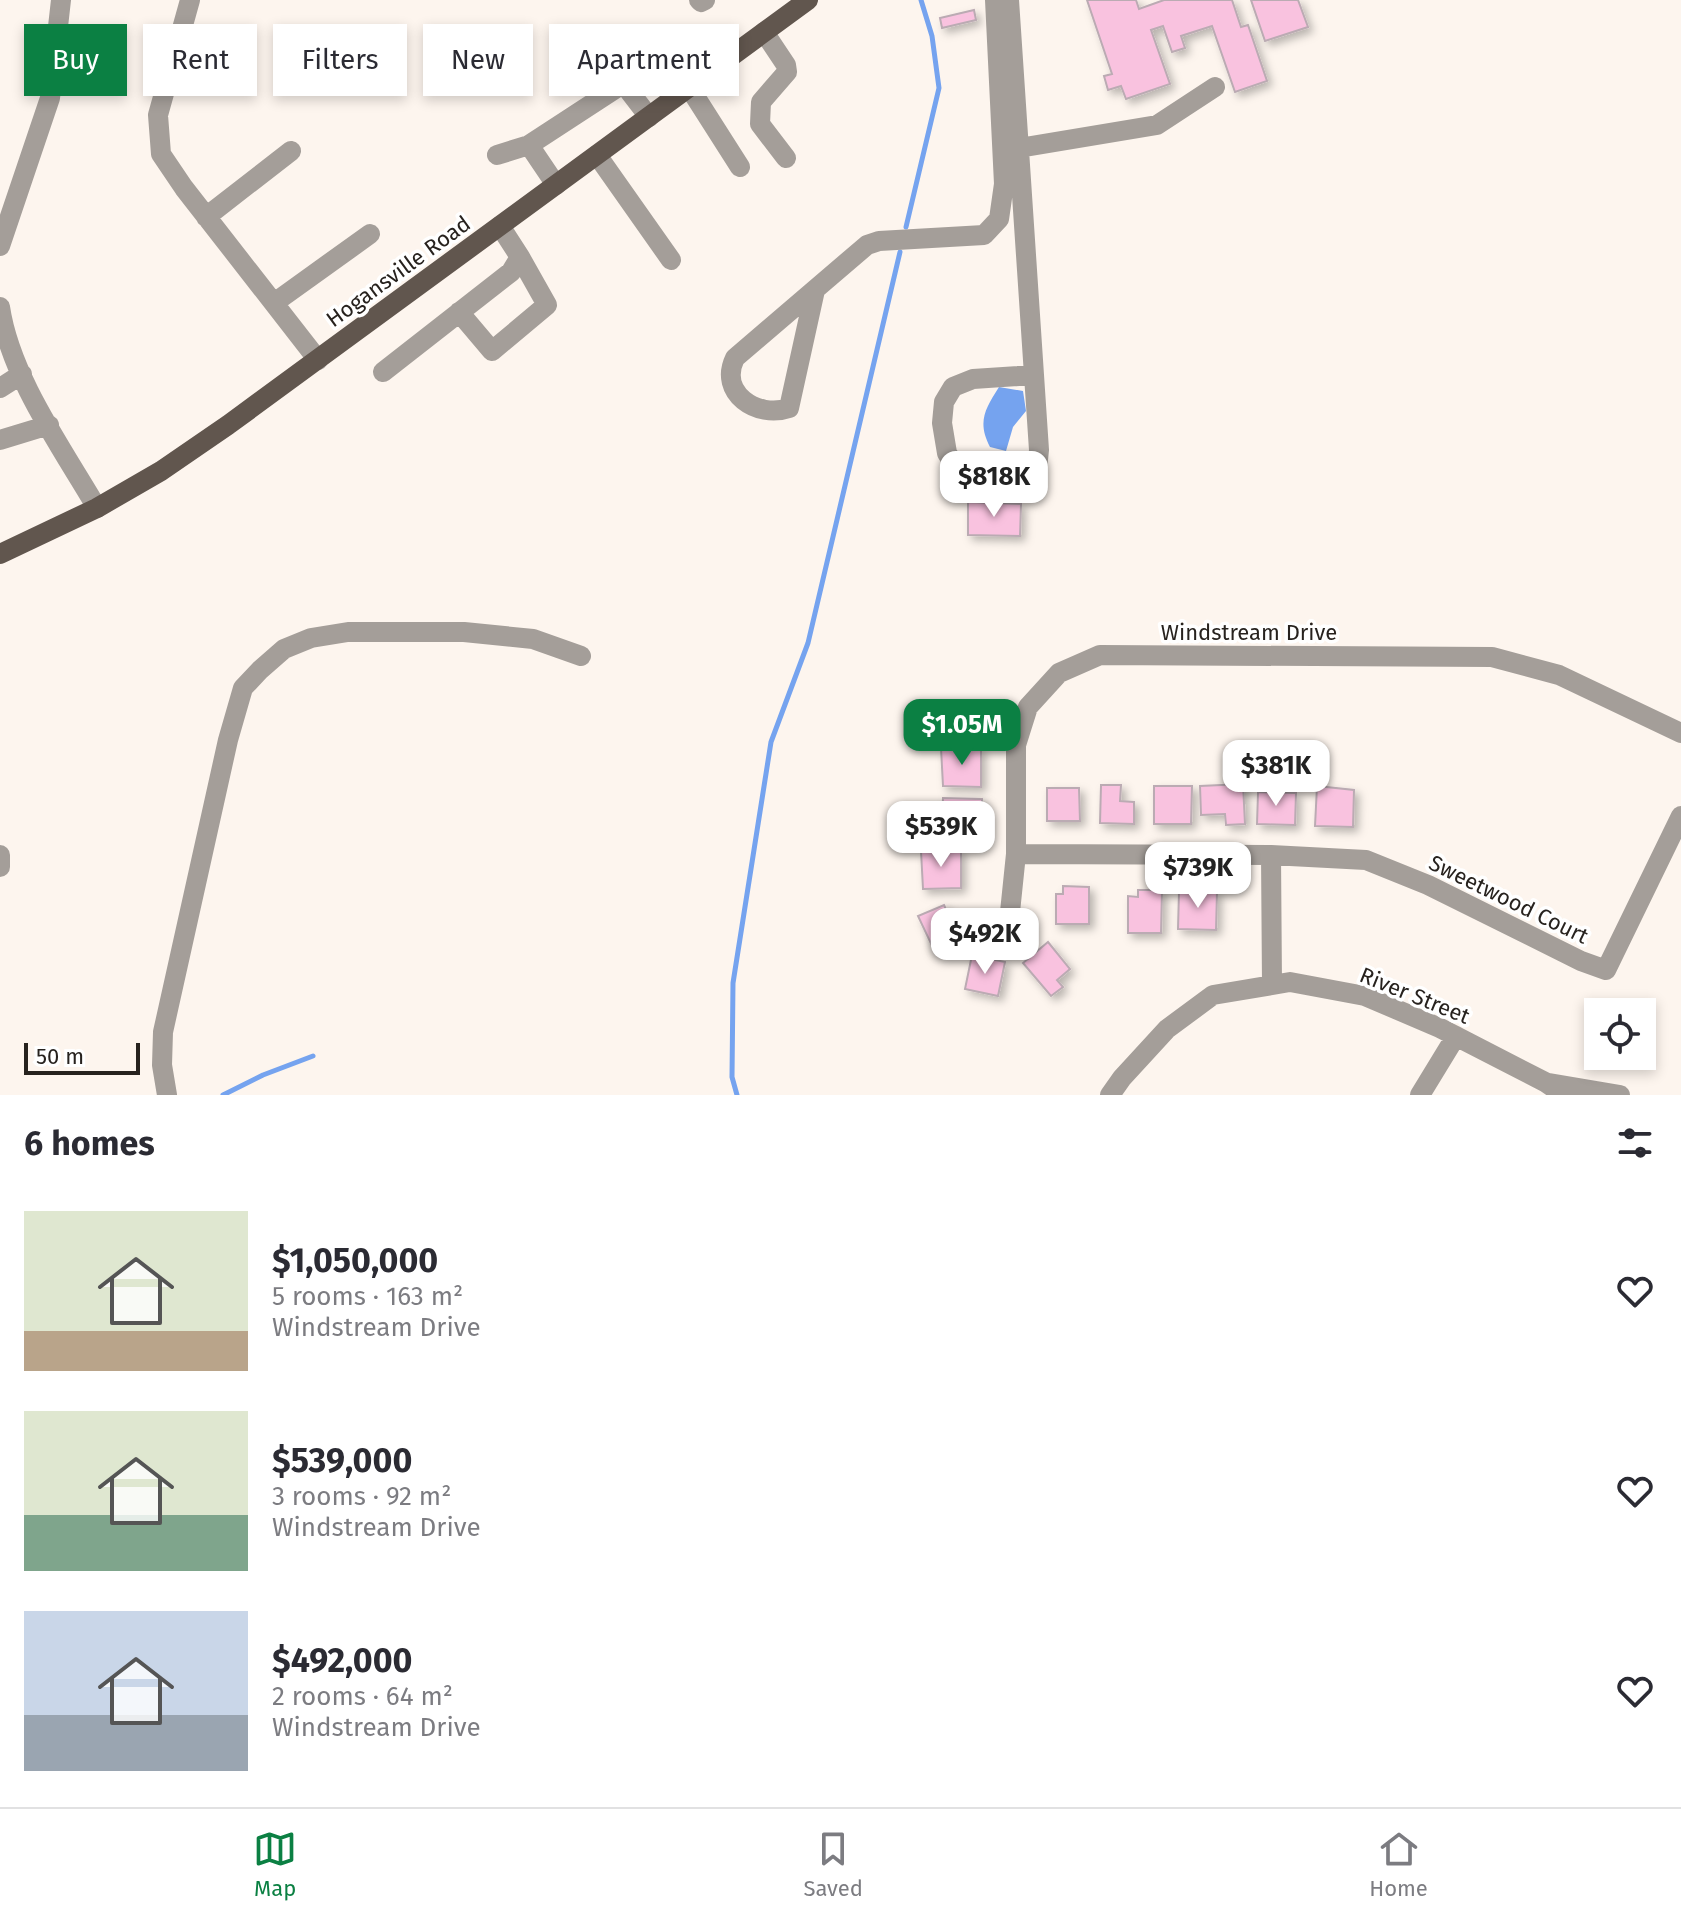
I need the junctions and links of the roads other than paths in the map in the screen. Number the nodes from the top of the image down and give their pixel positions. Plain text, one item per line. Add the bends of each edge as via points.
1 (61, 0) edge
2 (190, 0) edge
3 (808, 0) edge
4 (995, 0) edge
5 (1009, 0) edge
6 (764, 32) junction
7 (739, 50) edge
8 (1215, 87) dead end
9 (677, 96) edge
10 (695, 96) edge
11 (649, 117) junction
12 (529, 145) junction
13 (1019, 148) junction
14 (291, 151) dead end
15 (497, 155) dead end
16 (597, 155) junction
17 (786, 158) dead end
18 (740, 167) dead end
19 (556, 185) junction
20 (206, 217) junction
21 (500, 226) junction
22 (370, 234) dead end
23 (0, 246) edge
24 (520, 257) junction
25 (671, 260) dead end
26 (815, 290) junction
27 (274, 303) junction
28 (0, 307) edge
29 (459, 312) junction
30 (318, 360) junction
31 (383, 372) dead end
32 (22, 374) junction
33 (1033, 375) junction
34 (0, 388) edge
35 (49, 425) junction
36 (0, 440) edge
37 (97, 508) junction
38 (0, 554) edge
39 (581, 656) dead end
40 (1681, 733) edge
41 (1681, 816) edge
42 (1016, 854) junction
43 (0, 855) edge
44 (1271, 855) junction
45 (0, 867) edge
46 (1010, 912) dead end
47 (1272, 985) junction
48 (1456, 1036) junction
49 (1545, 1082) junction
50 (167, 1095) edge
51 (1110, 1095) edge
52 (1420, 1095) edge
53 (1564, 1095) edge
54 (1620, 1095) edge

1 - 23 street via 50,98
2 - 20 street via 158,115 161,154
3 - 6 main road, Hogansville Road
4 - 26 street via 1004,184 999,219 984,235 867,245
5 - 13 street
6 - 7 main road, Hogansville Road
6 - 17 street via 787,72 761,102 760,124
8 - 13 street via 1157,125
9 - 11 main road, Hogansville Road
10 - 18 street
11 - 12 street via 621,85
11 - 16 main road, Hogansville Road
12 - 15 street
12 - 19 street
13 - 33 street
14 - 20 street
16 - 19 main road, Hogansville Road
16 - 25 street
19 - 21 main road, Hogansville Road
20 - 27 street
21 - 24 street
21 - 30 main road, Hogansville Road
22 - 27 street
24 - 29 street via 511,272
24 - 29 street via 547,305 492,351
26 - 26 street via 735,358 728,371 733,389 751,405 776,412 789,408
27 - 30 street
28 - 32 street
29 - 31 street
30 - 37 main road, Hogansville Road via 172,463
32 - 34 street
32 - 35 street
33 - 33 street via 973,379 953,387 944,402 942,423 947,453 956,468 996,488 1022,489 1036,478
35 - 36 street
35 - 37 street
37 - 38 main road, Hogansville Road
39 - 50 street via 533,639 464,632 348,632 284,649 243,688 166,1019 162,1065
40 - 42 street, Windstream Drive via 1559,675 1492,657 1100,655 1059,673 1028,707 1016,745
41 - 44 street, Sweetwood Court via 1606,970 1366,860
42 - 44 street, Sweetwood Court
42 - 46 street, Windstream Drive
43 - 45 street
44 - 47 street
47 - 48 street, River Street via 1290,982 1365,996
47 - 51 street, River Street via 1213,995 1167,1029
48 - 49 street, River Street
48 - 52 street
49 - 53 street, River Street
49 - 54 street, River Street

